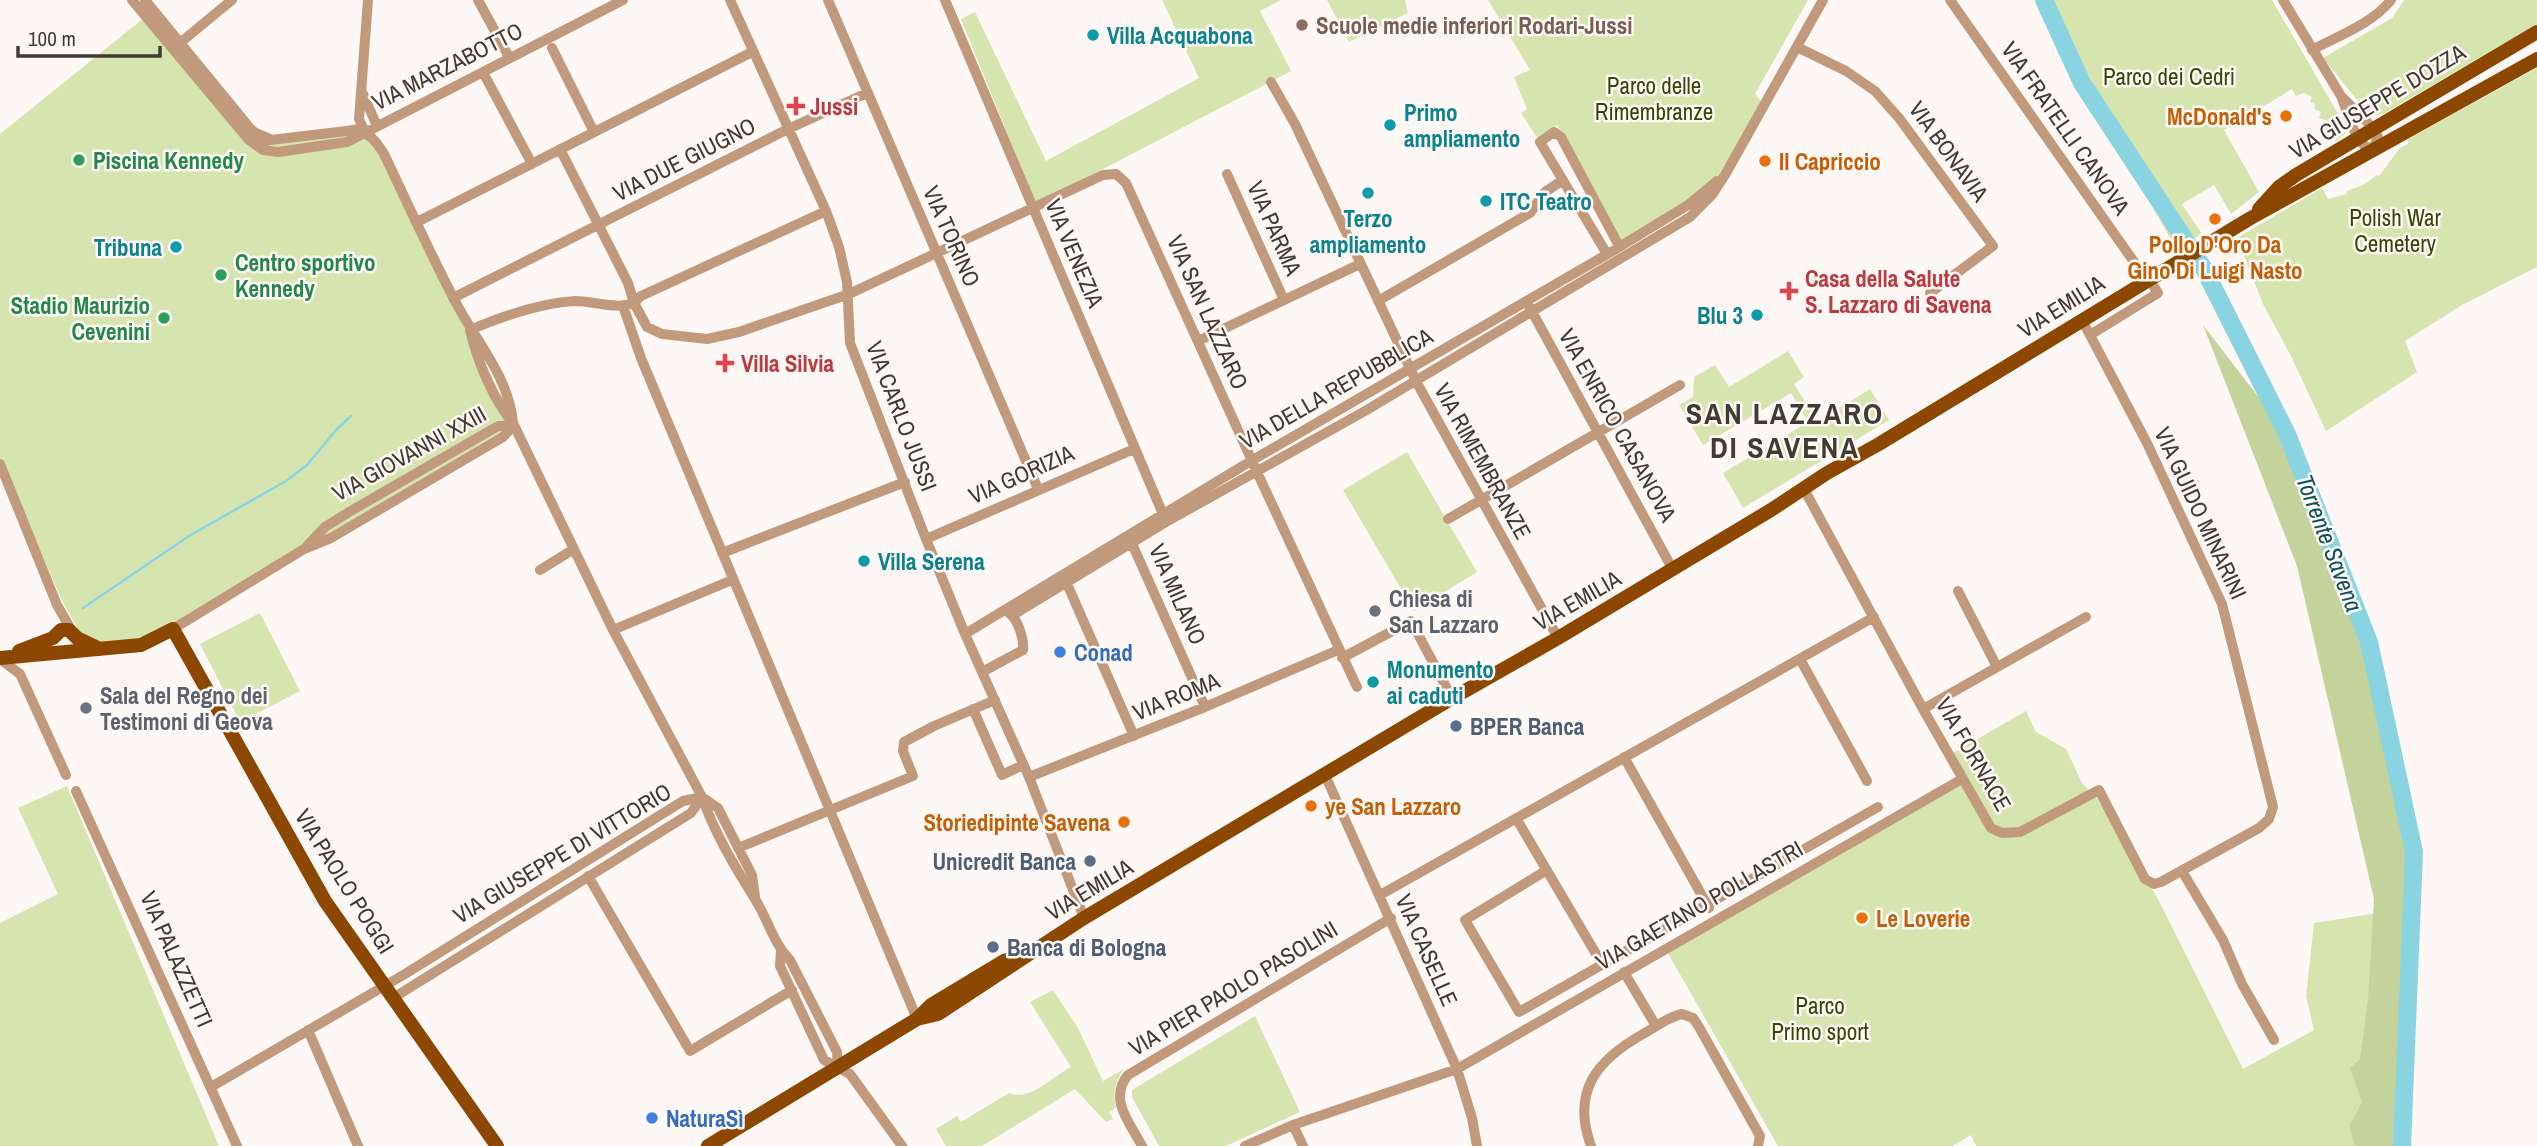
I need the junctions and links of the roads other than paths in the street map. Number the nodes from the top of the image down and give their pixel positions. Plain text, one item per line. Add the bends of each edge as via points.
1 (132, 0) edge
2 (145, 0) edge
3 (232, 0) edge
4 (368, 0) edge
5 (478, 0) edge
6 (623, 0) edge
7 (730, 0) edge
8 (828, 0) edge
9 (945, 0) edge
10 (1823, 0) edge
11 (1950, 0) edge
12 (2283, 0) edge
13 (2391, 0) edge
14 (2537, 32) edge
15 (177, 46) junction
16 (1797, 47) junction
17 (552, 48) dead end
18 (2312, 50) junction
19 (752, 52) junction
20 (509, 57) junction
21 (2537, 59) edge
22 (486, 78) dead end
23 (1270, 82) dead end
24 (362, 91) junction
25 (867, 93) junction
26 (2341, 96) junction
27 (377, 126) junction
28 (788, 129) junction
29 (2374, 130) junction
30 (365, 132) junction
31 (594, 132) junction
32 (2358, 139) junction
33 (249, 140) junction
34 (274, 140) junction
35 (560, 149) junction
36 (2374, 149) junction
37 (532, 164) junction
38 (1227, 174) dead end
39 (1563, 180) junction
40 (1033, 208) junction
41 (826, 211) junction
42 (2249, 219) junction
43 (416, 222) junction
44 (599, 226) junction
45 (2195, 252) joint
46 (936, 253) junction
47 (1613, 253) junction
48 (1360, 264) junction
49 (2149, 279) junction
50 (1930, 293) dead end
51 (849, 294) junction
52 (453, 298) junction
53 (1284, 300) junction
54 (1378, 301) junction
55 (1526, 301) junction
56 (629, 305) junction
57 (1532, 312) junction
58 (2082, 320) junction
59 (647, 327) junction
60 (470, 330) junction
61 (2090, 335) junction
62 (1198, 341) junction
63 (640, 358) junction
64 (1413, 375) junction
65 (1680, 385) dead end
66 (514, 425) junction
67 (1598, 432) junction
68 (1134, 449) junction
69 (1251, 461) junction
70 (0, 464) edge
71 (1256, 472) junction
72 (905, 482) junction
73 (1038, 489) junction
74 (1804, 489) junction
75 (1481, 500) junction
76 (1165, 519) junction
77 (1448, 519) dead end
78 (926, 539) junction
79 (1130, 540) junction
80 (574, 549) junction
81 (722, 553) junction
82 (540, 570) dead end
83 (1673, 570) junction
84 (1065, 578) junction
85 (733, 580) junction
86 (1958, 592) dead end
87 (1008, 614) junction
88 (1874, 617) junction
89 (2086, 617) dead end
90 (173, 629) junction
91 (613, 629) junction
92 (965, 634) junction
93 (65, 635) junction
94 (1558, 638) junction
95 (102, 650) junction
96 (65, 653) junction
97 (1340, 654) junction
98 (26, 656) junction
99 (0, 658) edge
100 (1800, 659) junction
101 (1997, 667) junction
102 (982, 672) junction
103 (20, 674) junction
104 (1357, 687) dead end
105 (1452, 698) junction
106 (995, 700) junction
107 (1205, 707) junction
108 (973, 709) junction
109 (1923, 709) junction
110 (1134, 736) junction
111 (1624, 757) junction
112 (1024, 765) junction
113 (66, 775) dead end
114 (1325, 775) junction
115 (1029, 776) junction
116 (1962, 779) junction
117 (1867, 782) dead end
118 (76, 791) dead end
119 (702, 797) junction
120 (1878, 807) dead end
121 (829, 811) junction
122 (2272, 815) joint
123 (1516, 818) junction
124 (738, 848) junction
125 (1547, 870) junction
126 (2182, 871) junction
127 (588, 876) junction
128 (1380, 895) junction
129 (755, 899) junction
130 (1707, 904) junction
131 (1084, 918) junction
132 (1391, 918) junction
133 (1715, 920) junction
134 (780, 951) junction
135 (1602, 964) junction
136 (1624, 972) junction
137 (792, 990) junction
138 (389, 992) junction
139 (917, 1019) junction
140 (1656, 1026) junction
141 (308, 1030) junction
142 (2274, 1040) dead end
143 (838, 1068) junction
144 (1457, 1069) junction
145 (211, 1087) junction
146 (1293, 1125) junction
147 (237, 1146) edge
148 (358, 1146) edge
149 (497, 1146) edge
150 (708, 1146) edge
151 (902, 1146) edge
152 (1142, 1146) edge
153 (1245, 1146) edge
154 (1303, 1146) edge
155 (1477, 1146) edge
156 (1591, 1146) edge
157 (1758, 1146) edge

1 - 15 street
2 - 15 street
3 - 15 street
4 - 24 street
5 - 20 street
6 - 20 street, VIA MARZABOTTO
7 - 19 street, VIA CARLO JUSSI
8 - 25 street, VIA TORINO
9 - 40 street, VIA VENEZIA
10 - 16 street, VIA DELLA REPUBBLICA
11 - 49 street, VIA FRATELLI CANOVA
12 - 18 street
13 - 18 street via 2370,19
14 - 29 main road, VIA GIUSEPPE DOZZA
15 - 33 street
15 - 34 street via 249,127
16 - 47 street, VIA DELLA REPUBBLICA via 1712,195
16 - 50 street, VIA BONAVIA via 1861,80 1883,98 1993,246
17 - 31 street
18 - 26 street
19 - 28 street, VIA CARLO JUSSI
19 - 31 street
20 - 27 street, VIA MARZABOTTO
21 - 36 main road, VIA GIUSEPPE DOZZA
22 - 37 street
23 - 48 street, VIA RIMEMBRANZE via 1295,124
24 - 27 street
24 - 30 street via 359,119
25 - 28 street, VIA DUE GIUGNO
25 - 46 street, VIA TORINO
26 - 29 street
26 - 32 street
27 - 30 street, VIA MARZABOTTO
28 - 41 street, VIA CARLO JUSSI
28 - 44 street, VIA DUE GIUGNO
29 - 32 main road, VIA GIUSEPPE DOZZA
29 - 36 street via 2378,137
30 - 33 street, VIA MARZABOTTO via 347,142 278,152 263,150
30 - 34 street
30 - 43 street via 384,154
31 - 35 street
32 - 36 street via 2365,148
32 - 42 main road, VIA GIUSEPPE DOZZA via 2279,187
33 - 34 street
35 - 37 street
35 - 44 street
36 - 42 main road, VIA GIUSEPPE DOZZA
37 - 43 street
38 - 53 street, VIA PARMA
39 - 47 street
39 - 47 street via 1541,142 1554,132 1561,137
39 - 54 street via 1545,192 1530,213
40 - 46 street
40 - 62 street, VIA SAN LAZZARO via 1103,175 1115,174 1126,183
40 - 68 street, VIA VENEZIA
41 - 51 street, VIA CARLO JUSSI
41 - 56 street
42 - 45 main road, VIA GIUSEPPE DOZZA
43 - 52 street
44 - 52 street, VIA DUE GIUGNO
44 - 56 street via 628,283
45 - 49 main road, VIA EMILIA
46 - 51 street
46 - 73 street, VIA TORINO
47 - 55 street, VIA DELLA REPUBBLICA
47 - 57 street, VIA DELLA REPUBBLICA
48 - 53 street, VIA PARMA
48 - 54 street, VIA RIMEMBRANZE
49 - 58 main road, VIA EMILIA
49 - 61 street, VIA EMILIA via 2158,293
51 - 59 street via 706,339 662,334
51 - 72 street, VIA CARLO JUSSI via 850,343
52 - 60 street
53 - 62 street, VIA PARMA
54 - 64 street, VIA RIMEMBRANZE
55 - 57 street, VIA ENRICO CASANOVA
55 - 64 street, VIA DELLA REPUBBLICA
56 - 59 street
56 - 60 street via 575,301 520,311
56 - 63 street
57 - 64 street, VIA DELLA REPUBBLICA
57 - 67 street, VIA ENRICO CASANOVA
58 - 61 street, VIA GUIDO MINARINI
58 - 74 main road, VIA EMILIA
59 - 63 street
60 - 66 street via 501,408
61 - 122 street, VIA GUIDO MINARINI via 2147,443 2222,604
62 - 69 street, VIA SAN LAZZARO
63 - 81 street
64 - 69 street, VIA DELLA REPUBBLICA
64 - 71 street, VIA DELLA REPUBBLICA
64 - 75 street, VIA RIMEMBRANZE
65 - 67 street
66 - 80 street
66 - 90 street, VIA GIOVANNI XXIII via 498,426 349,512 325,527 304,549
67 - 75 street
67 - 83 street, VIA ENRICO CASANOVA
68 - 73 street, VIA GORIZIA
68 - 76 street, VIA VENEZIA
69 - 71 street, VIA SAN LAZZARO
69 - 76 street, VIA DELLA REPUBBLICA
70 - 93 street via 57,604
71 - 76 street, VIA DELLA REPUBBLICA
71 - 97 street, VIA SAN LAZZARO
72 - 78 street, VIA CARLO JUSSI
72 - 81 street
73 - 78 street, VIA GORIZIA
74 - 83 main road, VIA EMILIA
74 - 88 street, VIA FORNACE
75 - 77 street
75 - 94 street, VIA RIMEMBRANZE
76 - 79 street, VIA DELLA REPUBBLICA
78 - 92 street, VIA CARLO JUSSI
79 - 84 street, VIA DELLA REPUBBLICA
79 - 107 street, VIA MILANO
80 - 82 street
80 - 91 street
81 - 85 street
83 - 94 main road, VIA EMILIA
84 - 87 street, VIA DELLA REPUBBLICA
84 - 110 street
85 - 91 street
85 - 121 street
86 - 101 street
87 - 92 street, VIA DELLA REPUBBLICA
87 - 102 street via 1023,650
88 - 100 street
88 - 109 street, VIA FORNACE
89 - 101 street
90 - 95 main road, VIA GIOVANNI XXIII via 141,645
90 - 138 main road, VIA PAOLO POGGI via 309,875
91 - 119 street
92 - 102 street, VIA CARLO JUSSI
93 - 95 main road
93 - 96 main road via 55,648
93 - 96 main road via 77,646
93 - 99 main road
94 - 105 main road, VIA EMILIA
95 - 96 main road, VIA GIOVANNI XXIII
96 - 98 main road
97 - 104 street, VIA SAN LAZZARO
97 - 105 street, VIA ROMA via 1411,621
97 - 107 street, VIA ROMA
98 - 99 main road
98 - 103 street
99 - 103 street
100 - 111 street
100 - 117 street
101 - 109 street
102 - 106 street, VIA CARLO JUSSI
103 - 113 street
105 - 114 main road, VIA EMILIA
106 - 108 street
106 - 112 street, VIA CARLO JUSSI
107 - 110 street, VIA ROMA
108 - 112 street via 1002,775
108 - 121 street via 904,742 912,776
109 - 116 street, VIA FORNACE
110 - 115 street, VIA ROMA
111 - 123 street
111 - 130 street
112 - 115 street, VIA CARLO JUSSI
114 - 128 street, VIA CASELLE
114 - 131 main road, VIA EMILIA
115 - 131 street, VIA CARLO JUSSI
116 - 126 street, VIA FORNACE via 1987,823 2002,834 2020,832 2099,790 2145,879 2154,884
116 - 133 street, VIA GAETANO POLLASTRI
118 - 145 street, VIA PALAZZETTI
119 - 124 street via 718,808
119 - 127 street, VIA GIUSEPPE DI VITTORIO via 691,813
119 - 129 street
119 - 138 street, VIA GIUSEPPE DI VITTORIO via 683,801
120 - 130 street
121 - 124 street
121 - 139 street
122 - 126 street, VIA FORNACE via 2259,828
123 - 125 street
123 - 128 street
124 - 129 street via 752,876
125 - 135 street
125 - 135 street via 1465,920 1519,1012
126 - 142 street
127 - 137 street via 690,1051
127 - 138 street, VIA GIUSEPPE DI VITTORIO
128 - 132 street, VIA CASELLE
129 - 134 street
130 - 133 street
130 - 135 street
131 - 139 main road, VIA EMILIA via 938,1014
132 - 144 street, VIA CASELLE
132 - 152 street, VIA PIER PAOLO PASOLINI via 1128,1075 1119,1089 1121,1106
133 - 136 street, VIA GAETANO POLLASTRI
134 - 137 street via 780,966
134 - 143 street via 790,960 837,1052
136 - 140 street
136 - 144 street, VIA GAETANO POLLASTRI
137 - 143 street via 824,1060
138 - 141 street, VIA GIUSEPPE DI VITTORIO
138 - 149 main road, VIA PAOLO POGGI
139 - 143 main road, VIA EMILIA
140 - 156 street via 1613,1052 1594,1075 1584,1104
140 - 157 street via 1678,1015 1693,1018 1760,1136
141 - 145 street, VIA GIUSEPPE DI VITTORIO
141 - 148 street
143 - 150 main road, VIA EMILIA
143 - 151 street via 856,1081
144 - 146 street, VIA GAETANO POLLASTRI
144 - 155 street, VIA CASELLE
145 - 147 street, VIA PALAZZETTI
146 - 153 street, VIA GAETANO POLLASTRI
146 - 154 street

